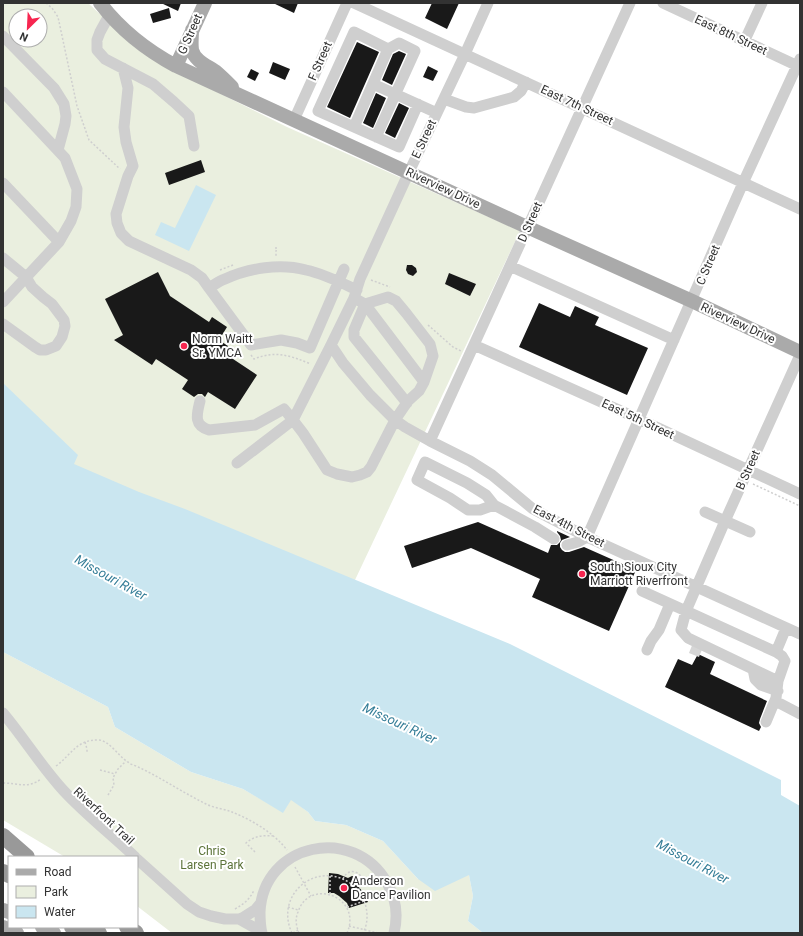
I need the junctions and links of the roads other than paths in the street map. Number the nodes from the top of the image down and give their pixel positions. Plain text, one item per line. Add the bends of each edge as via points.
1 (100, 3) edge
2 (205, 3) edge
3 (347, 3) edge
4 (354, 3) edge
5 (488, 3) edge
6 (630, 3) edge
7 (663, 3) edge
8 (762, 3) edge
9 (110, 17) junction
10 (192, 30) junction
11 (3, 36) edge
12 (744, 42) junction
13 (388, 49) junction
14 (465, 54) junction
15 (799, 64) edge
16 (176, 66) junction
17 (123, 68) junction
18 (526, 82) junction
19 (373, 84) junction
20 (3, 92) edge
21 (239, 94) junction
22 (396, 94) junction
23 (444, 99) junction
24 (418, 104) junction
25 (582, 107) junction
26 (437, 113) junction
27 (294, 120) junction
28 (354, 127) junction
29 (376, 137) junction
30 (194, 146) dead end
31 (58, 150) junction
32 (409, 172) junction
33 (3, 183) edge
34 (743, 183) junction
35 (800, 209) edge
36 (527, 227) junction
37 (59, 242) junction
38 (3, 258) edge
39 (510, 266) junction
40 (344, 269) dead end
41 (26, 277) junction
42 (339, 282) junction
43 (209, 288) junction
44 (355, 294) junction
45 (692, 301) junction
46 (3, 302) edge
47 (365, 304) junction
48 (3, 324) edge
49 (674, 340) junction
50 (331, 345) junction
51 (474, 345) junction
52 (800, 353) edge
53 (424, 382) junction
54 (200, 401) dead end
55 (407, 403) junction
56 (639, 419) junction
57 (293, 420) junction
58 (395, 420) junction
59 (430, 441) junction
60 (237, 463) dead end
61 (748, 470) junction
62 (800, 494) edge
63 (494, 505) junction
64 (705, 512) dead end
65 (548, 518) junction
66 (725, 520) junction
67 (542, 532) junction
68 (750, 532) dead end
69 (588, 537) junction
70 (554, 539) dead end
71 (567, 545) dead end
72 (696, 586) junction
73 (642, 591) dead end
74 (670, 604) junction
75 (686, 611) junction
76 (786, 628) junction
77 (680, 630) junction
78 (800, 634) edge
79 (713, 649) junction
80 (647, 650) dead end
81 (776, 652) junction
82 (778, 686) junction
83 (781, 704) dead end
84 (3, 712) edge
85 (800, 714) edge
86 (766, 722) dead end
87 (3, 836) edge
88 (3, 847) edge
89 (16, 856) edge
90 (26, 856) edge
91 (134, 856) edge
92 (138, 860) edge
93 (260, 904) junction
94 (239, 919) junction
95 (3, 927) edge
96 (44, 928) edge
97 (17, 933) edge
98 (54, 933) edge
99 (261, 933) edge
100 (394, 933) edge

1 - 9 main road, Riverview Drive
2 - 10 main road, G Street
3 - 27 street, F Street
4 - 14 street, East 7th Street
5 - 14 street, E Street
6 - 25 street, D Street
7 - 12 street, East 8th Street
8 - 12 street
9 - 16 main road, Riverview Drive via 137,41
9 - 17 street via 100,32 97,50 105,59
10 - 16 main road, G Street
10 - 21 main road via 194,54 202,64 216,72
11 - 31 street via 54,88 64,104 66,124
12 - 15 street, East 8th Street
13 - 19 street
13 - 22 street via 398,43 415,51
13 - 28 street via 354,32 318,111
14 - 18 street, East 7th Street
14 - 23 street, E Street
15 - 34 street, C Street
16 - 21 main road, Riverview Drive
17 - 30 street via 153,84 189,116
17 - 43 street via 128,88 124,128 133,166 116,214 117,223 121,233 129,241 191,270 202,278
18 - 23 street via 514,97 474,108
18 - 25 street, East 7th Street
19 - 22 street
19 - 28 street
20 - 31 street
21 - 27 main road, Riverview Drive
22 - 24 street
22 - 29 street
23 - 26 street, E Street
24 - 26 street
24 - 29 street via 399,147
25 - 34 street, East 7th Street
25 - 36 street, D Street
26 - 32 street, E Street
27 - 32 main road, Riverview Drive
28 - 29 street
31 - 37 street via 65,158 77,189 76,207
32 - 36 main road, Riverview Drive
32 - 44 street, E Street
33 - 37 street
34 - 35 street, East 7th Street
34 - 45 street, C Street
36 - 39 street, D Street
36 - 45 main road, Riverview Drive
37 - 41 street
38 - 41 street
39 - 49 street
39 - 51 street, D Street
40 - 42 street
41 - 46 street
41 - 48 street via 32,287 52,304 64,320 62,337 56,346 40,350
42 - 43 street via 305,269 283,267 246,272
42 - 43 street via 310,348 281,340 251,346
42 - 44 street
44 - 47 street
44 - 50 street, E Street
45 - 49 street, C Street
45 - 52 main road, Riverview Drive
47 - 53 street
47 - 53 street via 388,297 396,301 430,344 433,356
47 - 55 street via 354,330 354,337
49 - 56 street, C Street
50 - 57 street, E Street
50 - 58 street, East 4th Street via 343,364
51 - 56 street, East 5th Street
51 - 59 street, D Street
52 - 61 street, B Street
53 - 55 street
54 - 57 street via 197,416 203,429 255,425 284,409
55 - 58 street
56 - 61 street, East 5th Street
56 - 69 street, C Street
57 - 58 street via 328,470 352,476 367,472 371,467
57 - 60 street
58 - 59 street, East 4th Street
59 - 65 street, East 4th Street via 470,460
61 - 62 street, East 5th Street
61 - 66 street, B Street
63 - 63 street via 486,495 467,483 425,462 417,480 468,510 480,510
63 - 67 street
64 - 66 street
65 - 67 street
65 - 69 street, East 4th Street
66 - 68 street
66 - 72 street, B Street
67 - 70 street
69 - 71 street
69 - 72 street, East 4th Street
72 - 75 street, B Street
72 - 76 street, East 4th Street
73 - 74 street
74 - 75 street
74 - 80 street
75 - 77 street, B Street
75 - 81 street
76 - 78 street, East 4th Street
76 - 81 street
77 - 79 street via 688,638
77 - 79 street via 682,640 696,650 708,654
79 - 82 street via 753,669
81 - 82 street via 785,661
82 - 86 street
83 - 85 street
84 - 91 street via 67,795
87 - 90 highway
88 - 89 highway
92 - 94 street via 199,912 225,919
93 - 94 street
93 - 99 street
93 - 100 street via 270,878 290,855 316,848 339,848 364,858 383,876 391,889 394,902
94 - 99 street
95 - 97 main road
96 - 98 main road

